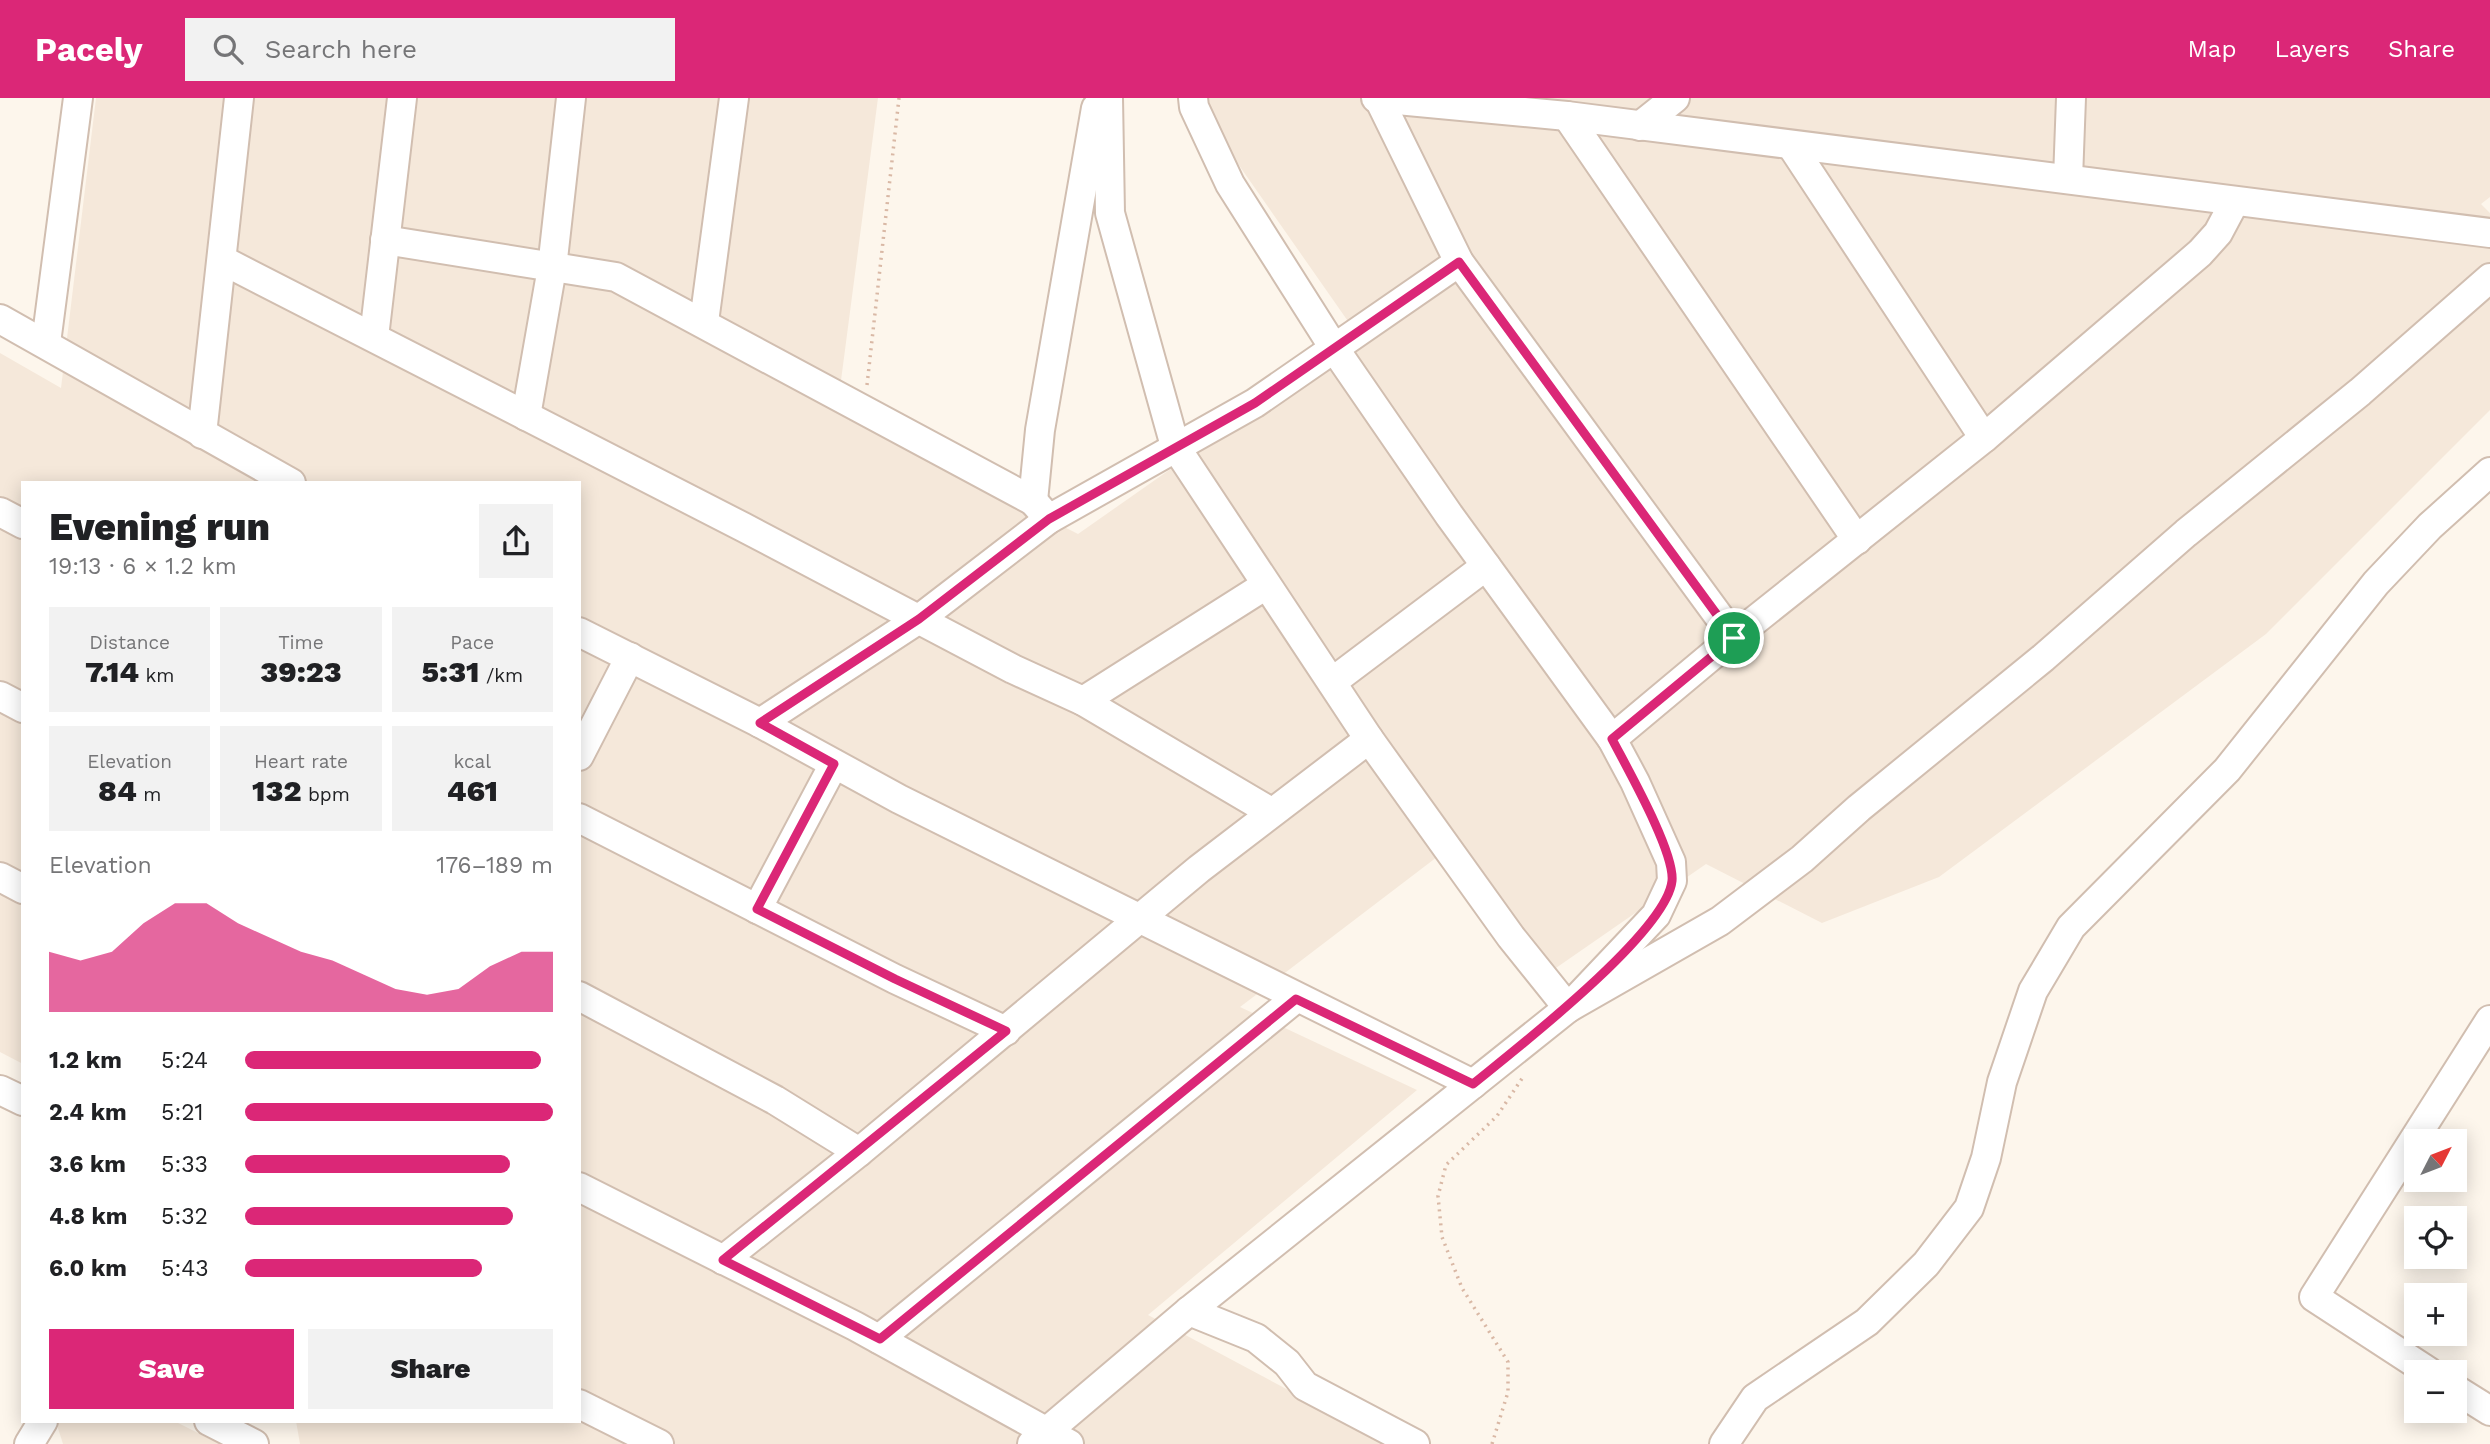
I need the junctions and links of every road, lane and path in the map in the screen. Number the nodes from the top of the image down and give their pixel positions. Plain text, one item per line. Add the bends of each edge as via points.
1 (78, 98) edge
2 (239, 98) edge
3 (402, 98) edge
4 (571, 98) edge
5 (734, 98) edge
6 (899, 98) edge
7 (1098, 98) edge
8 (1108, 98) edge
9 (1193, 98) edge
10 (1377, 98) edge
11 (1675, 98) edge
12 (2071, 98) edge
13 (1567, 116) junction
14 (1640, 126) junction
15 (1791, 145) junction
16 (2068, 178) junction
17 (2235, 201) junction
18 (2490, 233) edge
19 (385, 240) junction
20 (222, 260) junction
21 (1459, 262) junction
22 (552, 268) junction
23 (2490, 278) edge
24 (0, 319) edge
25 (704, 322) junction
26 (374, 337) junction
27 (46, 343) junction
28 (1334, 348) junction
29 (864, 410) junction
30 (527, 416) junction
31 (202, 434) junction
32 (1984, 438) junction
33 (1175, 446) junction
34 (2490, 472) edge
35 (287, 481) edge
36 (1041, 510) junction
37 (0, 512) edge
38 (21, 523) edge
39 (1857, 540) junction
40 (1486, 566) junction
41 (1266, 585) junction
42 (919, 619) junction
43 (581, 633) edge
44 (1734, 638) junction
45 (629, 657) junction
46 (1332, 682) junction
47 (0, 696) edge
48 (1083, 701) junction
49 (21, 707) edge
50 (760, 723) junction
51 (1369, 739) junction
52 (1612, 739) junction
53 (581, 752) edge
54 (834, 764) junction
55 (1271, 812) junction
56 (581, 818) edge
57 (0, 877) edge
58 (21, 888) edge
59 (757, 909) junction
60 (1137, 919) junction
61 (581, 997) edge
62 (1296, 999) junction
63 (1568, 1008) junction
64 (2490, 1020) edge
65 (1006, 1031) junction
66 (1525, 1073) dead end
67 (1473, 1084) junction
68 (859, 1152) junction
69 (581, 1188) edge
70 (723, 1260) junction
71 (1189, 1311) junction
72 (880, 1339) junction
73 (2411, 1360) edge
74 (2467, 1397) edge
75 (581, 1405) edge
76 (2490, 1411) edge
77 (42, 1423) edge
78 (213, 1423) edge
79 (1049, 1440) edge
80 (29, 1444) edge
81 (254, 1444) edge
82 (659, 1444) edge
83 (1415, 1444) edge
84 (1492, 1444) edge
85 (1724, 1444) edge

1 - 27 street
2 - 20 street
3 - 19 street
4 - 22 street
5 - 25 street
6 - 29 path
7 - 36 street via 1042,416
8 - 33 street via 1110,213
9 - 28 street via 1230,184
10 - 13 street
10 - 21 street
11 - 14 street
12 - 16 street
13 - 14 street
13 - 39 street
14 - 15 street
15 - 16 street
15 - 32 street
16 - 17 street
17 - 18 street
17 - 32 street via 2218,233 2200,253
19 - 22 street
19 - 26 street
20 - 26 street
20 - 31 street
21 - 28 street
21 - 44 street
22 - 25 street via 616,276
22 - 30 street
23 - 63 street via 1802,859 1720,921
24 - 27 street
25 - 29 street
26 - 30 street
27 - 31 street
28 - 33 street via 1255,403
28 - 40 street
29 - 36 street
30 - 42 street
31 - 35 street
32 - 39 street
33 - 36 street
33 - 41 street
34 - 85 street via 2376,583 2227,770 2071,927 2033,991 1969,1208 1926,1264 1867,1322 1755,1398
36 - 42 street
37 - 38 street
39 - 44 street
40 - 46 street
40 - 52 street
41 - 46 street
41 - 48 street
42 - 48 street
42 - 50 street
43 - 45 street
44 - 52 street
45 - 50 street
45 - 53 street
46 - 51 street
47 - 49 street
48 - 55 street
50 - 54 street
51 - 55 street
51 - 63 street
52 - 63 street via 1671,863 1672,881 1656,915
54 - 59 street
54 - 60 street
55 - 60 street
56 - 59 street
57 - 58 street
59 - 65 street
60 - 62 street
60 - 65 street
61 - 68 street via 763,1094
62 - 67 street
62 - 72 street
63 - 67 street
64 - 73 street via 2314,1297
65 - 68 street
66 - 84 path via 1497,1116 1446,1165 1438,1196 1441,1237 1462,1288 1508,1362 1508,1392
67 - 71 street
68 - 70 street
69 - 70 street
70 - 72 street
71 - 79 street
71 - 83 street via 1256,1338 1306,1386
72 - 79 street
74 - 76 street
75 - 82 street
77 - 80 street
78 - 81 street

